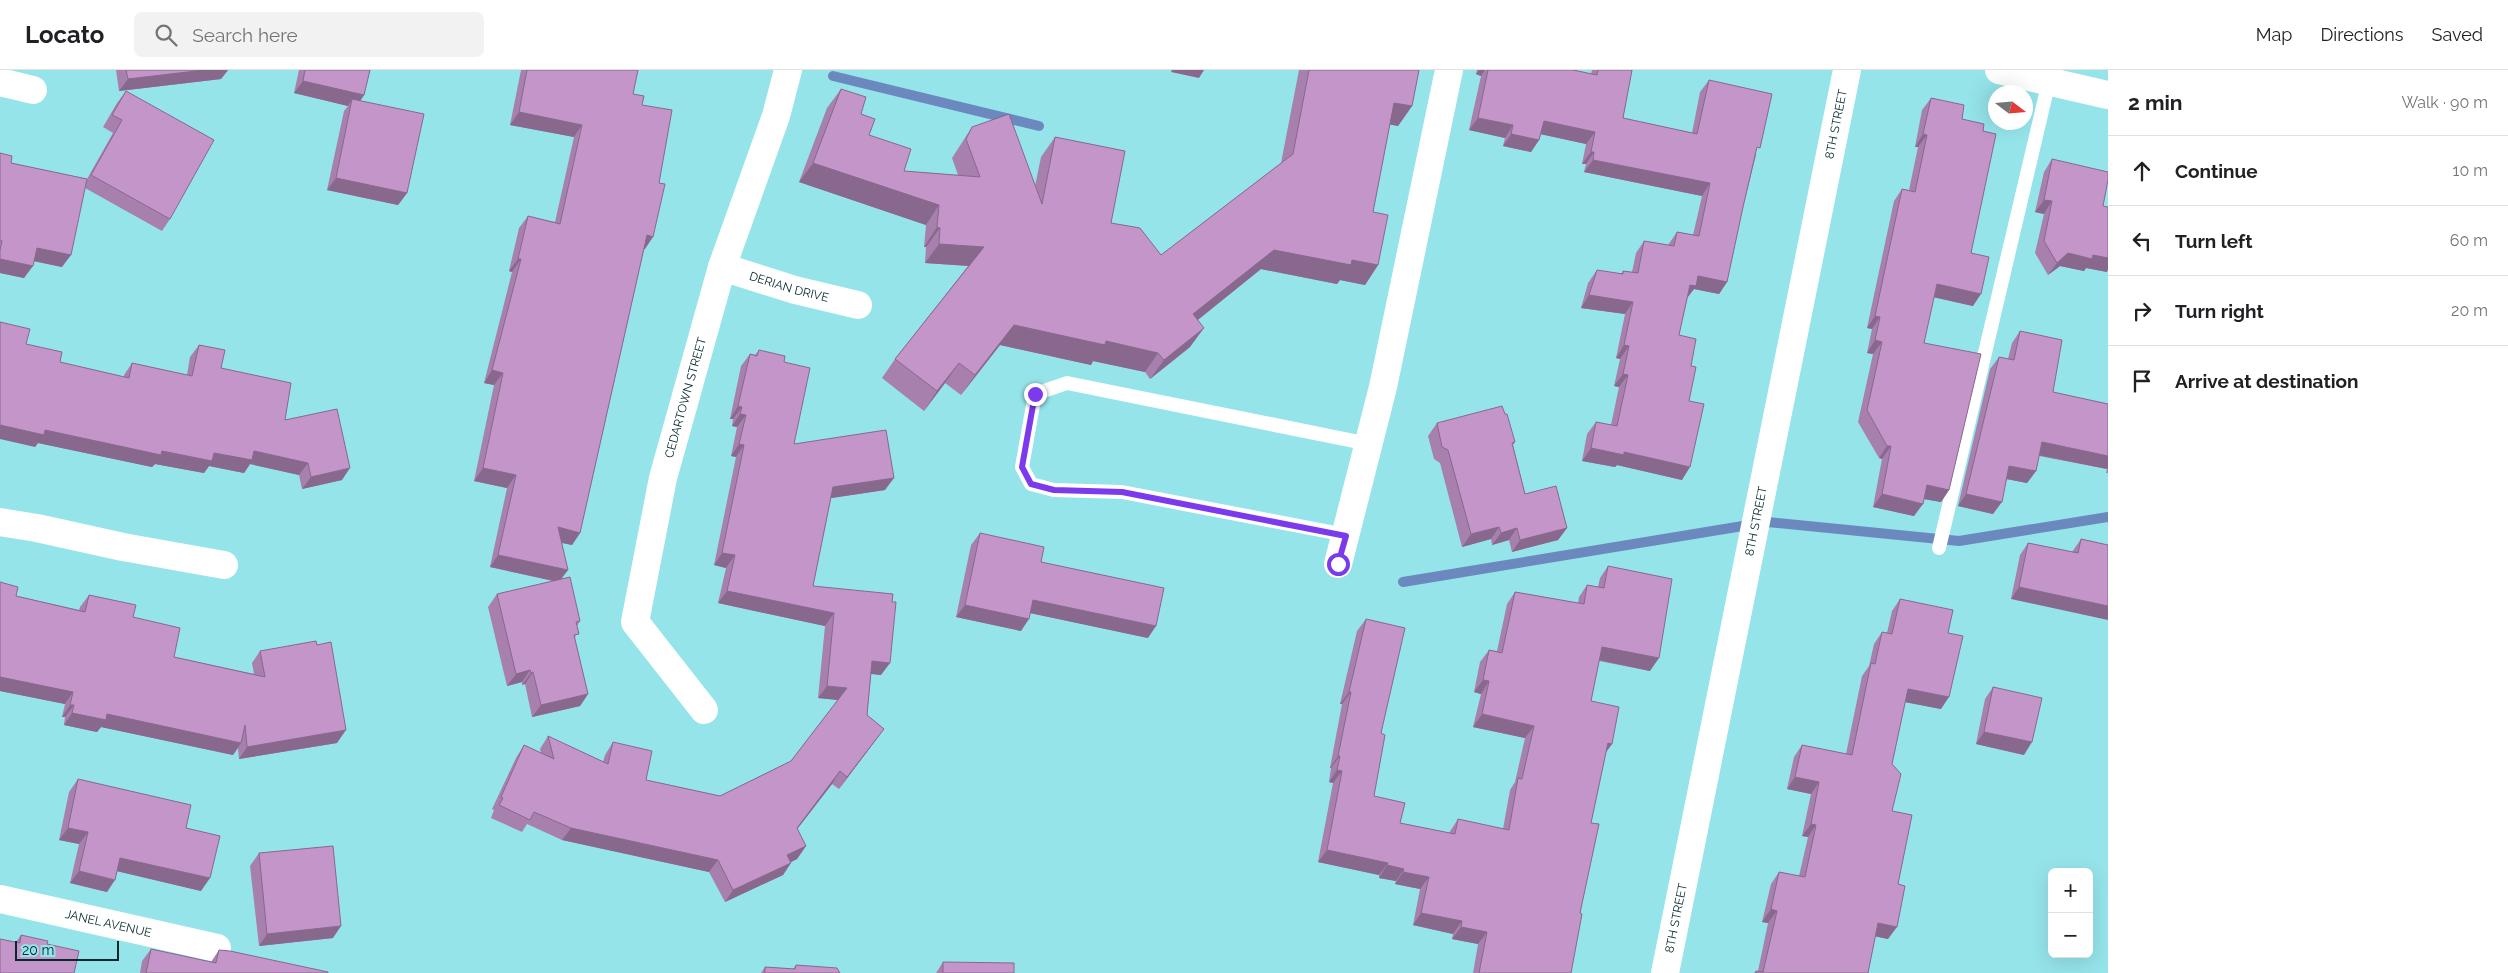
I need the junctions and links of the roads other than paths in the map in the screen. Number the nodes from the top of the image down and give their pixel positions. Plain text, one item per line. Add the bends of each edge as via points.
1 (788, 70) edge
2 (1449, 70) edge
3 (1847, 70) edge
4 (1999, 70) edge
5 (2049, 81) junction
6 (0, 82) edge
7 (33, 90) dead end
8 (2108, 95) edge
9 (722, 267) junction
10 (858, 305) dead end
11 (1369, 444) junction
12 (0, 522) edge
13 (1346, 536) junction
14 (1939, 548) dead end
15 (1338, 564) dead end
16 (224, 565) dead end
17 (704, 710) dead end
18 (0, 899) edge
19 (217, 948) dead end
20 (1665, 973) edge

1 - 9 street, CEDARTOWN STREET via 776,116
2 - 11 street
3 - 20 street, 8TH STREET
4 - 5 street
5 - 8 street
5 - 14 lane
6 - 7 street
9 - 10 street, DERIAN DRIVE via 795,290
9 - 17 street, CEDARTOWN STREET via 663,478 636,622
11 - 13 street
11 - 13 lane via 1067,383 1035,394 1022,467 1031,484 1054,490 1122,492
12 - 16 street
13 - 15 street
18 - 19 street, JANEL AVENUE

